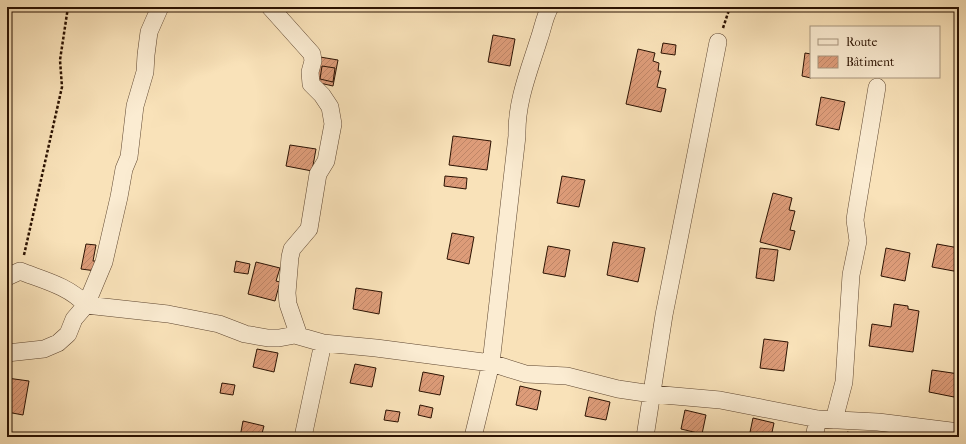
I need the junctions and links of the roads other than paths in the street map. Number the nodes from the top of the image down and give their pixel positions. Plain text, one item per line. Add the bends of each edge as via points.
1 (160, 7) edge
2 (270, 7) edge
3 (550, 7) edge
4 (718, 42) road end
5 (877, 86) dead end
6 (14, 274) edge
7 (86, 305) junction
8 (299, 336) junction
9 (323, 343) junction
10 (7, 353) edge
11 (491, 363) junction
12 (652, 394) junction
13 (826, 420) junction
14 (959, 432) edge
15 (303, 437) edge
16 (473, 437) edge
17 (645, 437) edge
18 (814, 437) edge

1 - 7 street via 149,32 145,72 135,106 129,157 124,169 104,262
2 - 8 street via 312,54 311,84 330,106 333,124 326,161 318,174 309,228 292,248 290,257 288,304
3 - 11 street via 544,19 518,108
4 - 12 street via 664,315
5 - 13 street via 855,220 858,241 851,275 844,382
6 - 7 street via 66,289
7 - 8 street via 168,314 220,324 245,334 268,338
7 - 10 street via 74,319 68,334 58,343 44,349
8 - 9 street
9 - 11 street
9 - 15 street
11 - 12 street via 526,374 567,376
11 - 16 street
12 - 13 street via 720,400
12 - 17 street
13 - 14 street via 878,422
13 - 18 street

